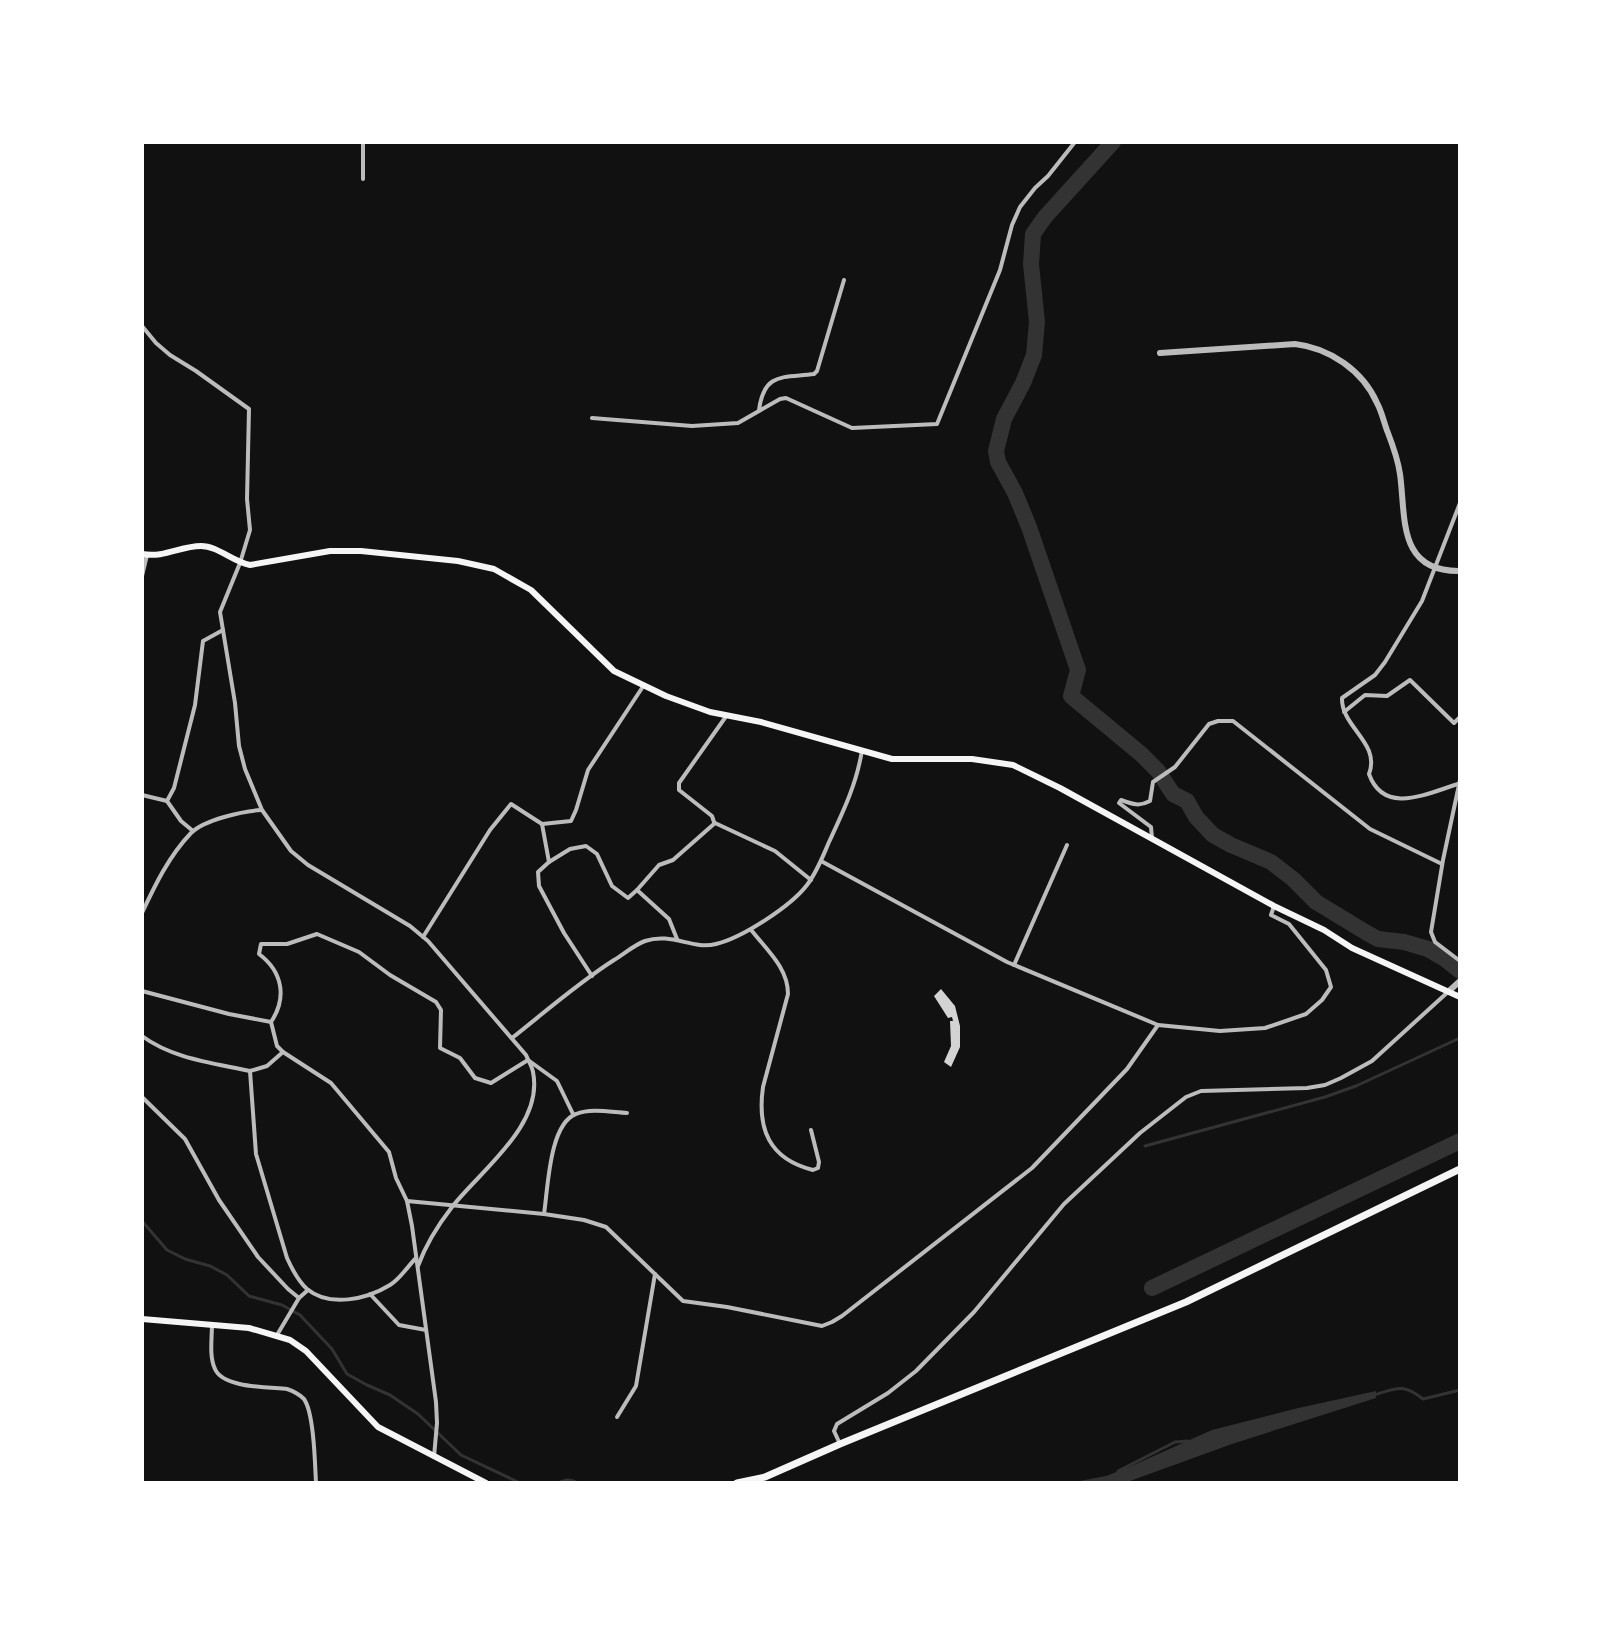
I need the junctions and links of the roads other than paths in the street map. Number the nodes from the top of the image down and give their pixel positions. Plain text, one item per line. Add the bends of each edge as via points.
1 (362, 142) edge
2 (1075, 142) edge
3 (363, 179) dead end
4 (844, 280) dead end
5 (142, 326) edge
6 (1160, 353) dead end
7 (759, 410) junction
8 (592, 418) dead end
9 (1460, 503) edge
10 (145, 554) edge
11 (240, 563) junction
12 (1436, 567) junction
13 (1460, 571) edge
14 (142, 576) edge
15 (223, 630) junction
16 (642, 688) dead end
17 (1344, 712) junction
18 (727, 715) junction
19 (1460, 717) edge
20 (862, 750) junction
21 (1459, 782) edge
22 (142, 795) edge
23 (167, 801) junction
24 (262, 810) junction
25 (715, 823) junction
26 (542, 824) junction
27 (193, 831) junction
28 (1152, 838) junction
29 (1067, 845) dead end
30 (821, 861) junction
31 (549, 862) junction
32 (1442, 864) junction
33 (811, 880) junction
34 (637, 890) junction
35 (1274, 906) junction
36 (142, 913) edge
37 (751, 930) junction
38 (423, 937) junction
39 (677, 939) junction
40 (1460, 961) edge
41 (1014, 965) junction
42 (592, 976) junction
43 (1460, 982) edge
44 (142, 991) edge
45 (1449, 991) junction
46 (1460, 997) edge
47 (271, 1022) junction
48 (1158, 1025) junction
49 (142, 1036) edge
50 (512, 1038) junction
51 (283, 1052) junction
52 (528, 1060) junction
53 (250, 1071) junction
54 (142, 1097) edge
55 (627, 1113) dead end
56 (573, 1114) junction
57 (811, 1130) dead end
58 (1460, 1169) edge
59 (407, 1201) junction
60 (453, 1206) junction
61 (544, 1214) junction
62 (417, 1256) junction
63 (418, 1266) junction
64 (655, 1274) junction
65 (308, 1290) junction
66 (370, 1294) junction
67 (299, 1298) junction
68 (142, 1319) edge
69 (212, 1324) junction
70 (426, 1330) junction
71 (277, 1335) junction
72 (617, 1417) dead end
73 (840, 1444) junction
74 (434, 1457) junction
75 (316, 1483) edge
76 (486, 1483) edge
77 (737, 1483) edge

1 - 3 street
2 - 7 street via 1020,207 937,424 852,428 786,398
4 - 7 street via 817,371 773,380
5 - 11 street via 170,355 249,409 250,530
6 - 12 street via 1295,344 1313,346 1350,368 1377,403 1391,443 1400,472 1406,536 1421,558
7 - 8 street via 738,423 692,426
9 - 12 street
10 - 11 main road via 207,546
10 - 14 street
11 - 15 street via 220,612
11 - 18 main road via 361,551 494,569 531,590 614,671 666,696
12 - 13 street
12 - 17 street via 1385,662 1342,698
15 - 23 street via 203,641 195,705
15 - 24 street via 239,746
16 - 26 street via 588,770 571,821
17 - 19 street via 1365,695 1387,696 1410,680 1454,723
17 - 21 street via 1369,748 1369,774 1384,796 1410,799
18 - 20 main road
18 - 25 street via 679,783 679,790
20 - 28 main road via 892,759 1013,765
20 - 30 street via 851,793
21 - 32 street
22 - 23 street
23 - 27 street
24 - 27 street via 221,818
24 - 38 street via 291,851 308,865
25 - 33 street via 775,851
25 - 34 street via 673,860 659,865
26 - 31 street
26 - 38 street via 511,804
27 - 36 street via 159,875
28 - 32 street via 1151,827 1121,800 1133,805 1150,801 1153,782 1175,767 1209,724 1233,721 1370,829
28 - 35 main road
29 - 41 street
30 - 33 street
30 - 41 street
31 - 34 street via 586,846 597,854 612,886 628,898
31 - 42 street via 538,872 539,886
32 - 40 street via 1432,939
33 - 37 street
34 - 39 street via 669,919
35 - 45 main road
35 - 48 street via 1271,915 1289,924 1326,970 1331,987 1322,1000 1306,1014 1265,1028 1220,1031
37 - 39 street via 706,946
37 - 57 street via 780,966 788,988 763,1087 764,1131 776,1150 813,1170 819,1162
38 - 50 street
39 - 42 street via 637,945
41 - 48 street
42 - 50 street
43 - 45 street
44 - 47 street
45 - 46 main road
45 - 73 street via 1372,1061 1325,1085 1201,1091 1186,1097 1064,1204 974,1312 916,1371 837,1424 834,1431
47 - 51 street
47 - 52 street via 282,994 277,976 259,954 261,944 287,944 317,934 359,952 436,1002 441,1010 440,1048 460,1058 475,1078 491,1083
48 - 64 street via 1127,1069 1032,1168 832,1322 822,1326 683,1301
49 - 53 street via 165,1050
50 - 52 street
51 - 53 street via 267,1066
51 - 59 street via 331,1083 389,1152
52 - 56 street via 557,1081
52 - 60 street via 533,1093 525,1122
53 - 65 street via 256,1154 287,1258
54 - 67 street via 185,1139 258,1257
55 - 56 street
56 - 61 street via 557,1134
58 - 73 highway via 1186,1302
59 - 60 street
59 - 62 street
60 - 61 street
60 - 63 street
61 - 64 street via 606,1227
62 - 63 street
62 - 66 street via 393,1284
63 - 70 street
64 - 72 street via 636,1386
65 - 66 street via 340,1301
65 - 67 street
66 - 70 street via 399,1325
67 - 71 street
68 - 69 main road
69 - 71 main road
69 - 75 street via 212,1361 221,1378 287,1389 305,1400
70 - 74 street via 436,1402
71 - 74 main road via 306,1351 378,1427
73 - 77 highway via 765,1477
74 - 76 main road

